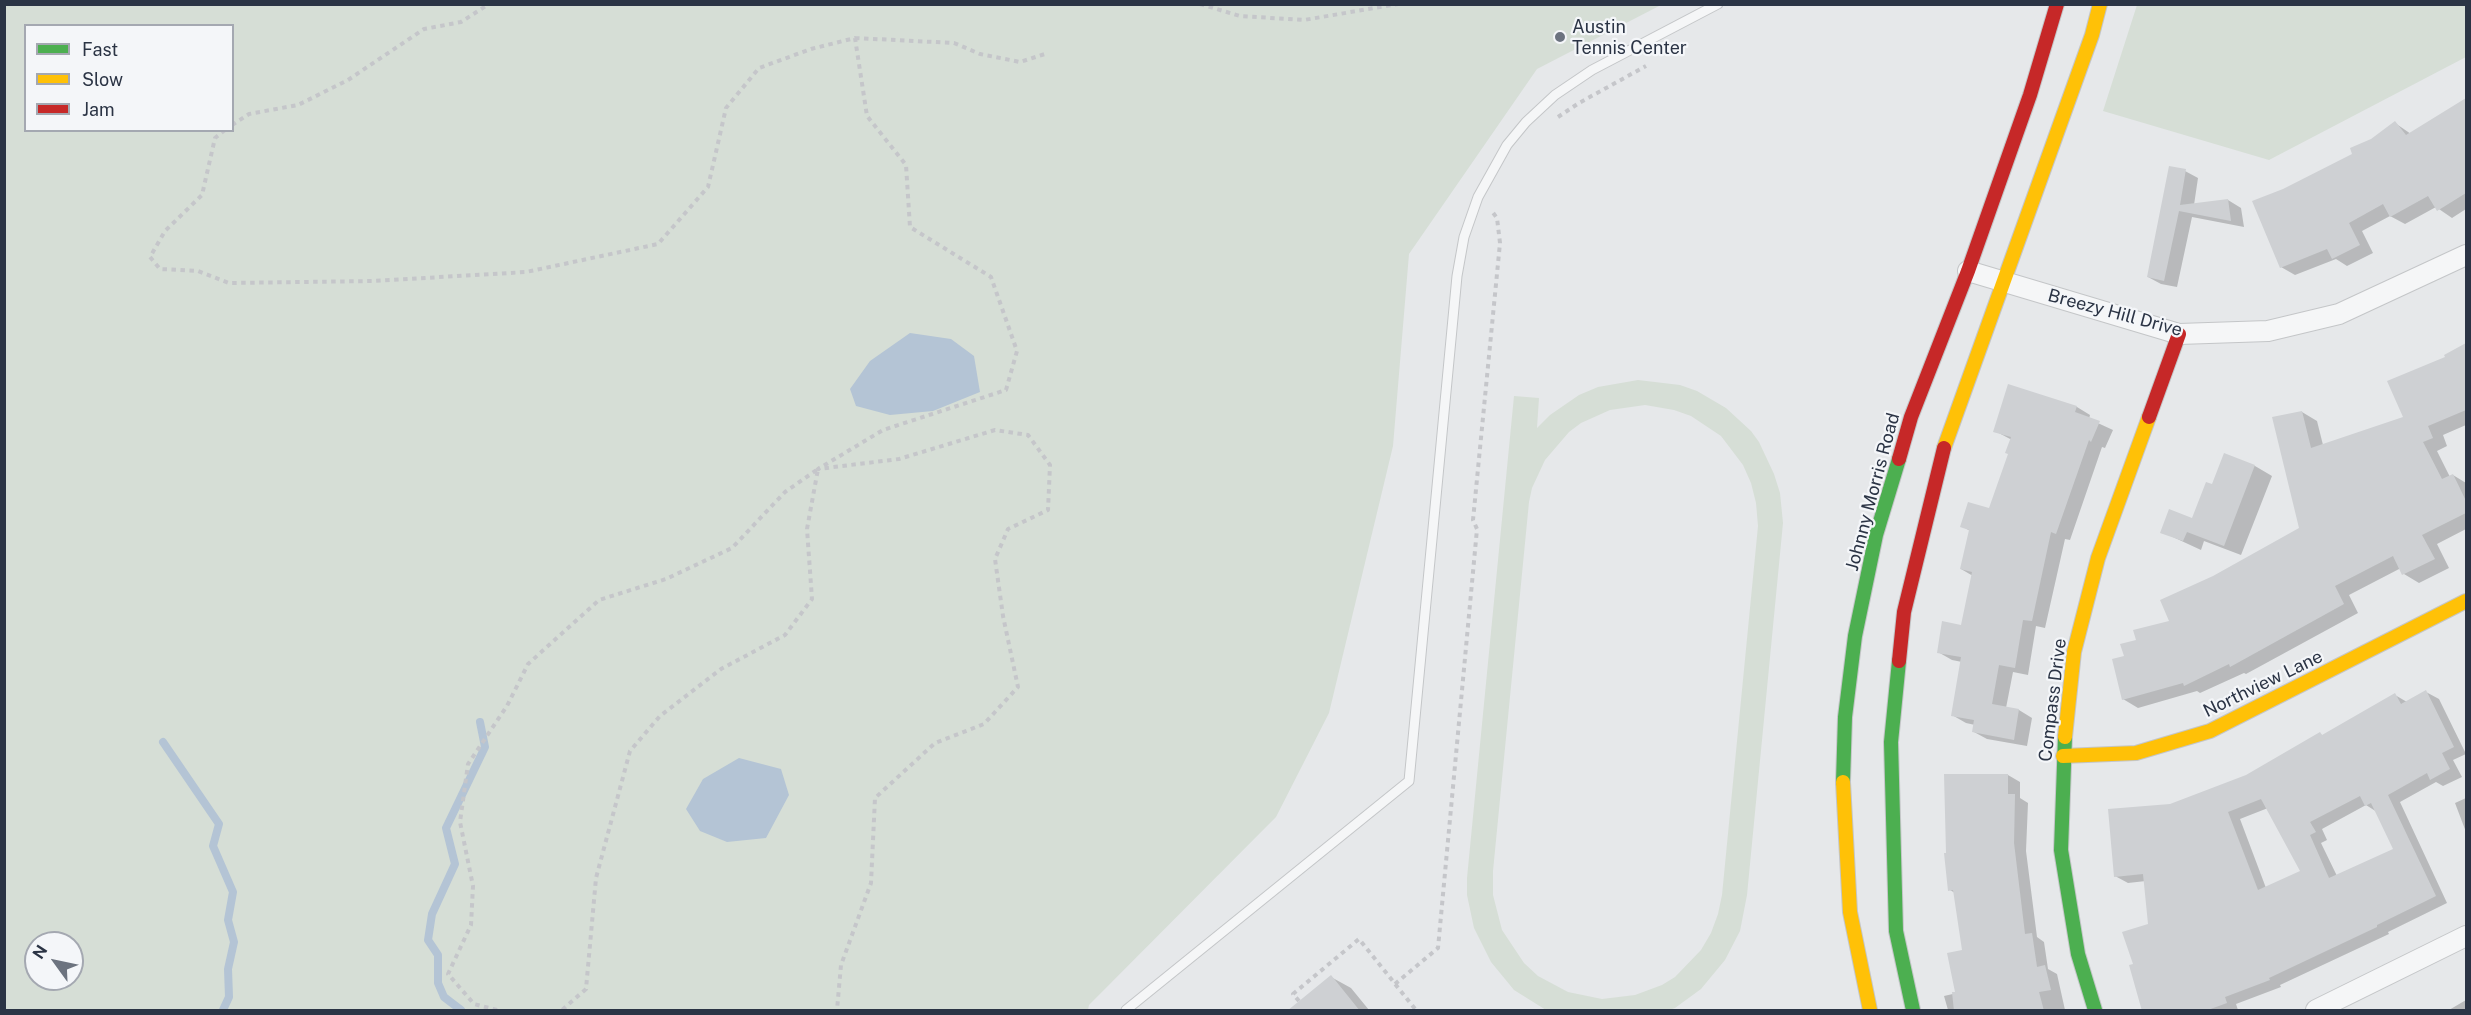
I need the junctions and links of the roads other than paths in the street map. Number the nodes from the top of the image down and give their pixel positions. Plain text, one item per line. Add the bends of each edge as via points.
1 (1718, 4) edge
2 (2057, 4) edge
3 (2100, 4) edge
4 (2466, 255) edge
5 (1968, 271) junction
6 (2005, 281) junction
7 (2179, 334) junction
8 (2466, 601) edge
9 (2063, 756) junction
10 (2466, 936) edge
11 (1126, 1011) edge
12 (1870, 1011) edge
13 (1913, 1011) edge
14 (2095, 1011) edge
15 (2316, 1011) edge

1 - 11 lane via 1592,70 1555,95 1507,145 1478,197 1464,237 1457,276 1409,781
2 - 5 street, Johnny Morris Road via 2030,95
3 - 6 street
4 - 7 street, Breezy Hill Drive via 2339,314 2268,330
5 - 6 street, Breezy Hill Drive
5 - 12 street, Johnny Morris Road via 1911,417 1876,536 1855,636 1845,717 1843,797 1850,912
6 - 7 street, Breezy Hill Drive
6 - 13 street via 1947,438 1904,612 1891,742 1896,931
7 - 9 street, Compass Drive via 2098,558 2074,652
8 - 9 street, Northview Lane via 2210,731 2136,753
9 - 14 street, Compass Drive via 2061,850 2078,954
10 - 15 street

